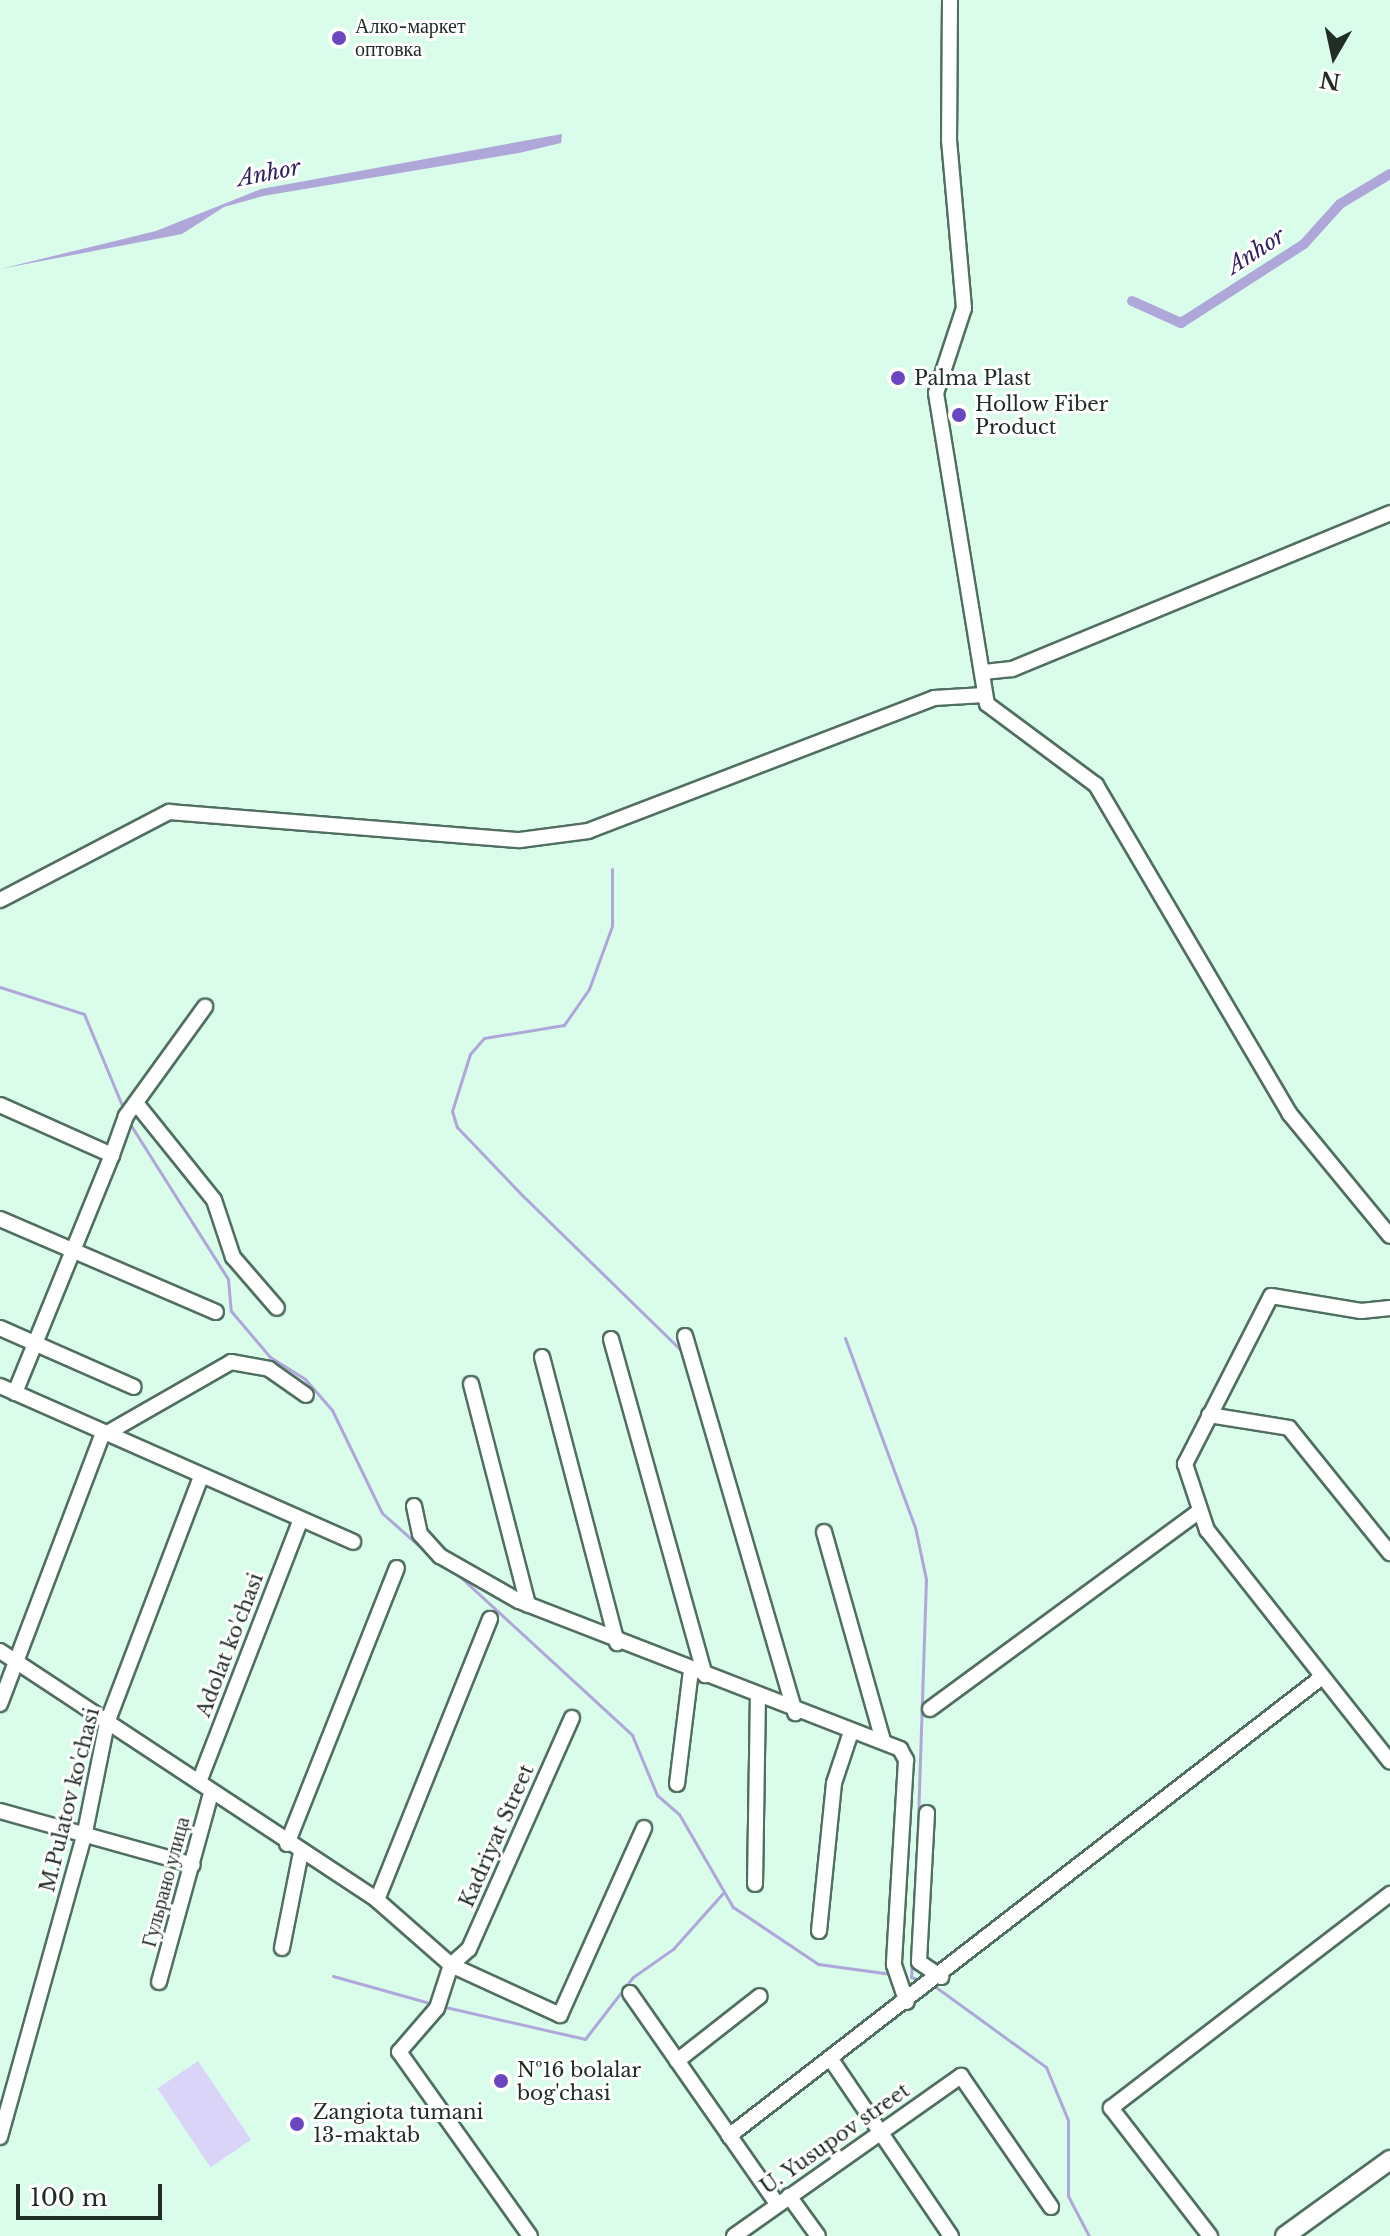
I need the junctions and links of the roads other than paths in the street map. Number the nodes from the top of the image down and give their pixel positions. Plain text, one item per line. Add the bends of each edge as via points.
1 (950, 0) edge
2 (1390, 513) edge
3 (984, 672) junction
4 (984, 695) junction
5 (0, 900) edge
6 (205, 1007) dead end
7 (136, 1103) junction
8 (0, 1105) edge
9 (112, 1155) junction
10 (0, 1219) edge
11 (1390, 1236) edge
12 (72, 1250) junction
13 (277, 1308) dead end
14 (1390, 1308) edge
15 (216, 1312) dead end
16 (0, 1328) edge
17 (685, 1336) dead end
18 (611, 1339) dead end
19 (33, 1342) junction
20 (542, 1357) dead end
21 (471, 1384) dead end
22 (134, 1387) dead end
23 (5, 1391) edge
24 (306, 1395) dead end
25 (1209, 1415) junction
26 (102, 1436) junction
27 (200, 1480) junction
28 (414, 1506) dead end
29 (1197, 1513) junction
30 (300, 1522) junction
31 (824, 1532) dead end
32 (353, 1542) dead end
33 (1390, 1553) edge
34 (397, 1568) dead end
35 (528, 1605) junction
36 (490, 1619) dead end
37 (617, 1643) junction
38 (6, 1655) edge
39 (698, 1673) junction
40 (1322, 1677) junction
41 (758, 1697) junction
42 (0, 1704) edge
43 (930, 1709) dead end
44 (795, 1713) junction
45 (572, 1718) dead end
46 (107, 1723) junction
47 (851, 1732) junction
48 (883, 1740) junction
49 (1390, 1762) edge
50 (199, 1782) junction
51 (677, 1784) dead end
52 (211, 1793) junction
53 (0, 1811) edge
54 (927, 1813) dead end
55 (644, 1828) dead end
56 (85, 1832) junction
57 (287, 1844) junction
58 (301, 1852) junction
59 (193, 1865) junction
60 (755, 1884) dead end
61 (1390, 1894) edge
62 (377, 1900) junction
63 (819, 1931) dead end
64 (282, 1948) dead end
65 (451, 1965) junction
66 (940, 1978) junction
67 (159, 1982) dead end
68 (630, 1993) dead end
69 (760, 1996) dead end
70 (907, 2002) junction
71 (830, 2058) junction
72 (677, 2061) junction
73 (0, 2074) edge
74 (16, 2078) junction
75 (880, 2132) junction
76 (729, 2136) junction
77 (0, 2137) edge
78 (1390, 2160) edge
79 (783, 2200) junction
80 (1051, 2207) dead end
81 (530, 2236) edge
82 (734, 2236) edge
83 (818, 2236) edge
84 (951, 2236) edge
85 (1210, 2236) edge
86 (1285, 2236) edge

1 - 3 street via 949,140 964,308 936,393
2 - 3 street via 1012,669
3 - 4 street
4 - 5 street via 934,698 588,831 520,840 169,812
4 - 11 street via 998,718 1096,785 1289,1113
6 - 7 street
7 - 9 street
7 - 13 street via 214,1200 233,1257
8 - 9 street
9 - 12 street
10 - 12 street
12 - 15 street
12 - 19 street
14 - 25 street via 1271,1296
16 - 19 street
17 - 44 street
18 - 39 street
19 - 22 street
19 - 23 street
20 - 37 street
21 - 35 street
23 - 26 street
24 - 26 street via 269,1369 231,1362
25 - 29 street via 1185,1464
25 - 33 street via 1289,1428
26 - 27 street
26 - 38 street
27 - 30 street
27 - 46 street, M.Pulatov ko'chasi
28 - 35 street via 420,1534 440,1556
29 - 40 street
29 - 43 street
30 - 32 street
30 - 50 street, Adolat ko'chasi
31 - 48 street
34 - 57 street
35 - 37 street
36 - 62 street
37 - 39 street
38 - 42 street
38 - 46 street
39 - 41 street
39 - 51 street
40 - 49 street
40 - 66 street
41 - 44 street
41 - 60 street
44 - 47 street
45 - 65 street, Kadriyat Street via 469,1949
46 - 50 street
46 - 56 street, M.Pulatov ko'chasi
47 - 48 street
47 - 63 street via 834,1783
48 - 70 street via 906,1760 894,1965 896,1987
50 - 52 street
52 - 57 street
52 - 59 street, Гульрано улица
53 - 56 street
54 - 66 street via 919,1962
55 - 65 street via 560,2015
56 - 59 street
56 - 74 street, M.Pulatov ko'chasi
57 - 58 street
58 - 62 street
58 - 64 street
59 - 67 street, Гульрано улица
61 - 85 street via 1111,2108
62 - 65 street
65 - 81 street via 438,2004 400,2044 402,2061
66 - 70 street
68 - 72 street
69 - 72 street
70 - 71 street
71 - 75 street
71 - 76 street
72 - 76 street
73 - 74 street
74 - 77 street, M.Pulatov ko'chasi
75 - 79 street, U. Yusupov street
75 - 80 street, U. Yusupov street via 961,2076
75 - 84 street
76 - 79 street
78 - 86 main road
79 - 82 street, U. Yusupov street
79 - 83 street

